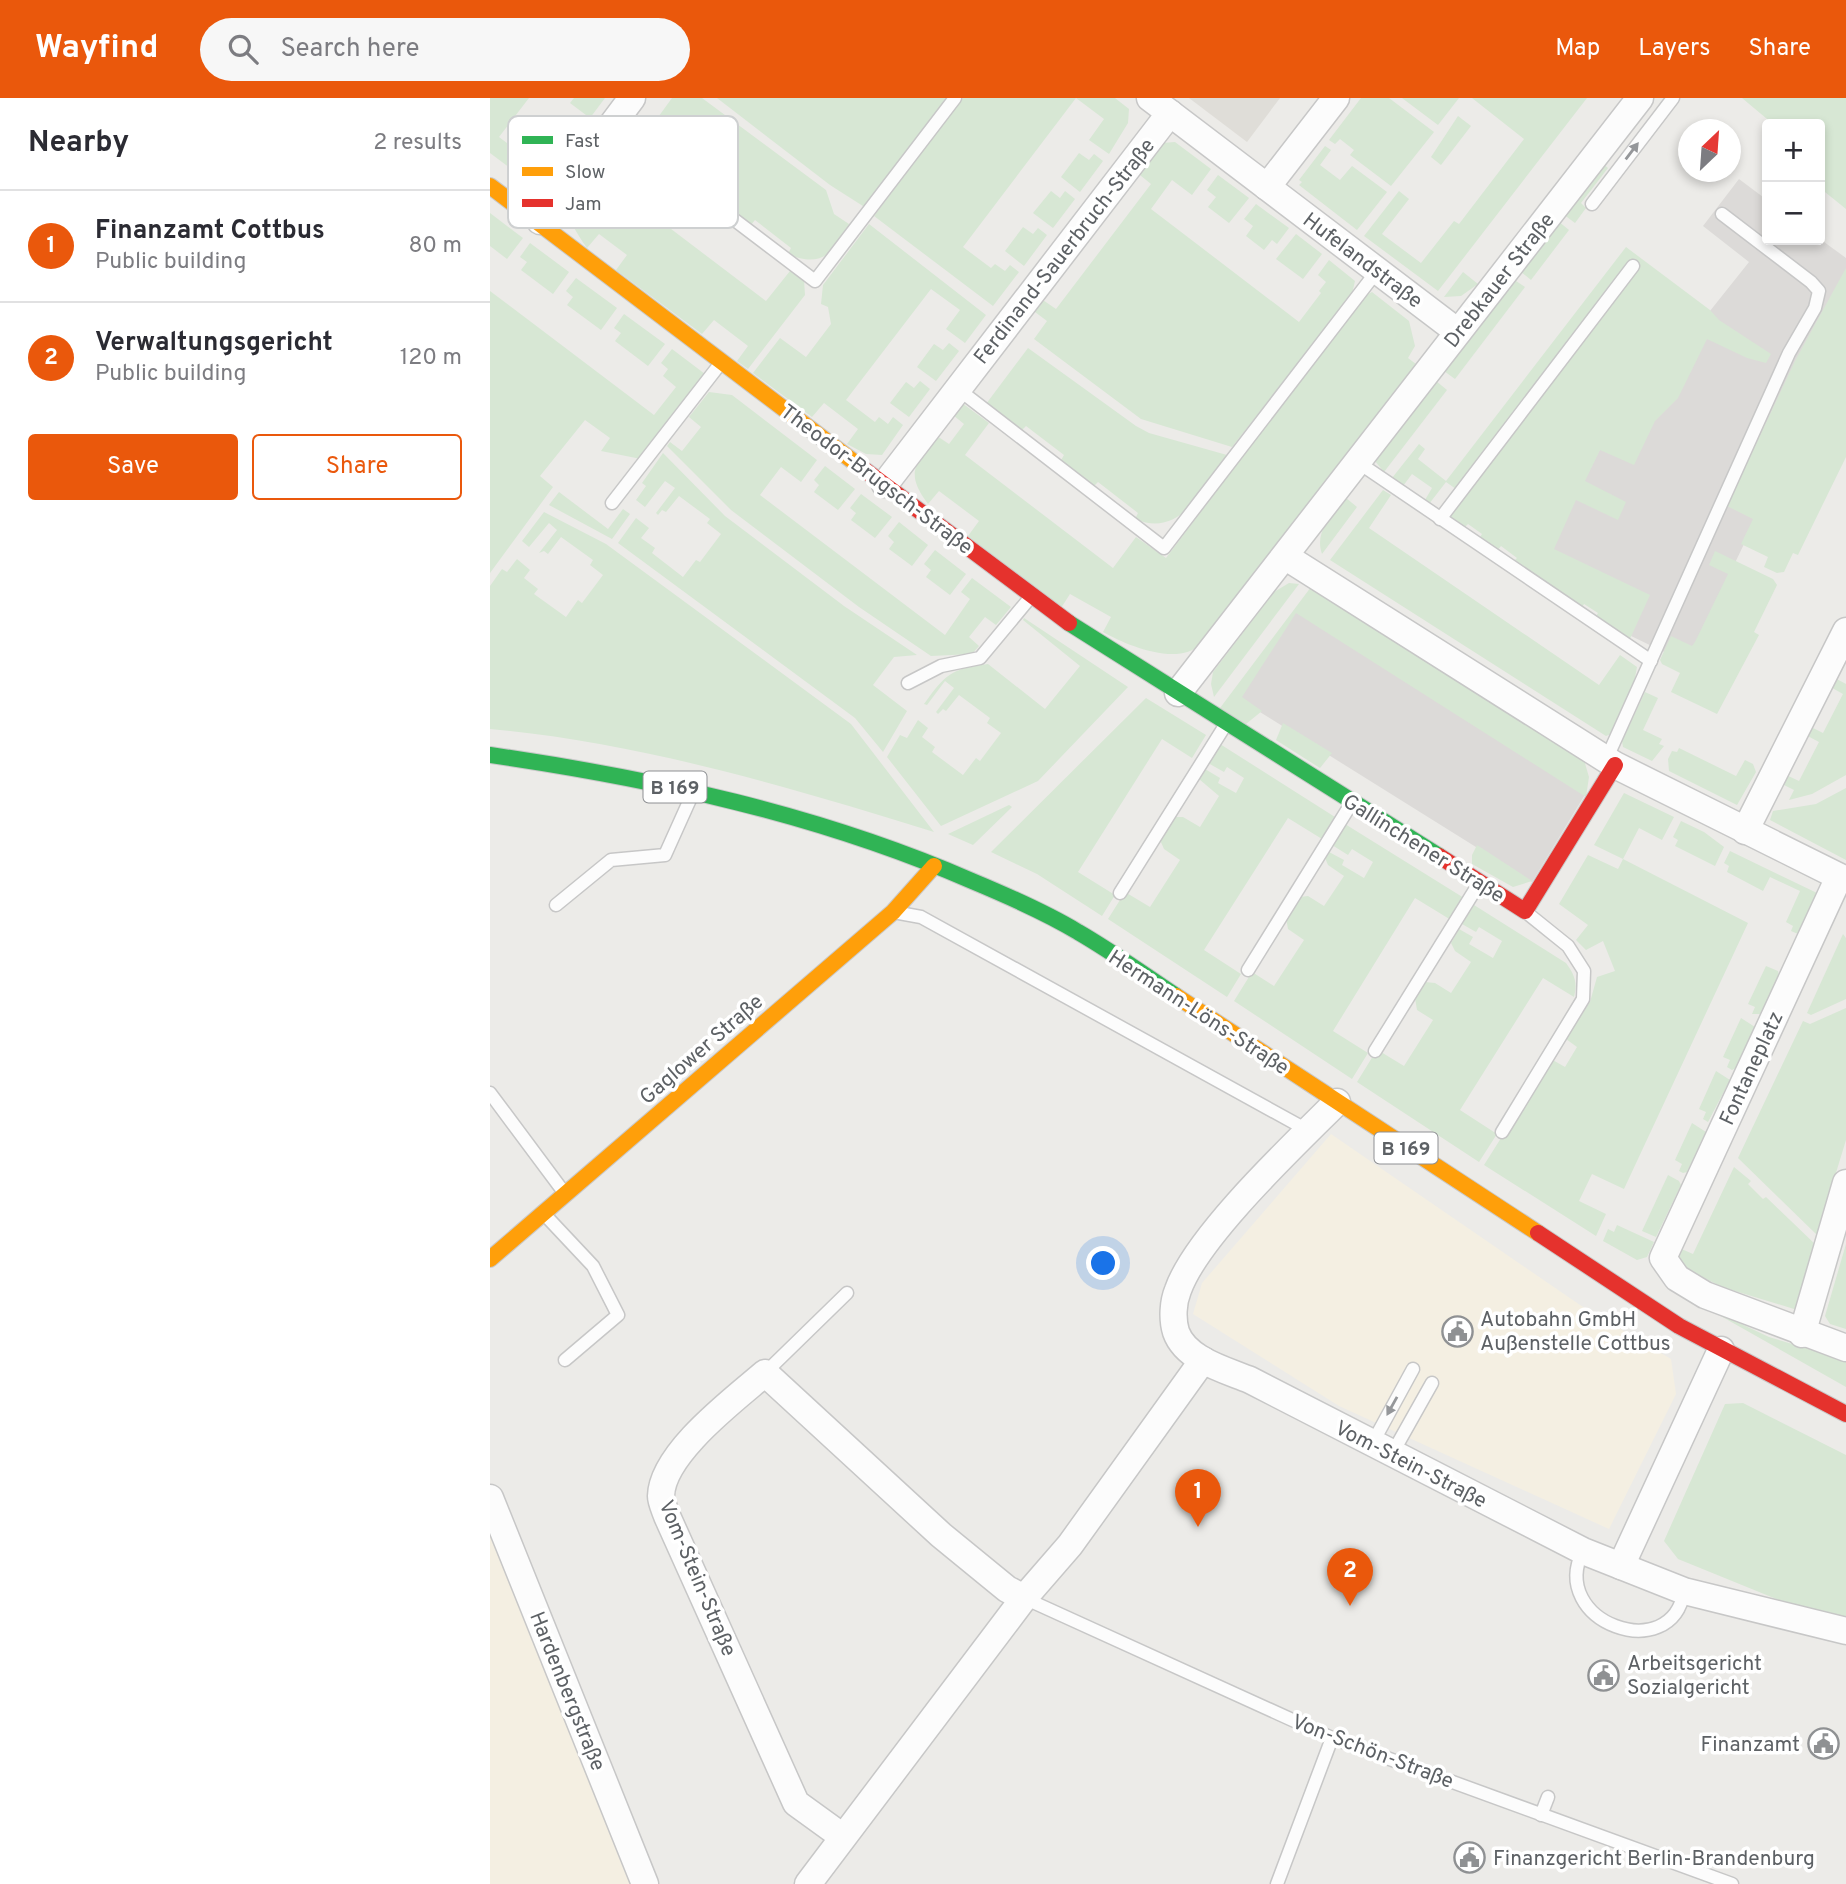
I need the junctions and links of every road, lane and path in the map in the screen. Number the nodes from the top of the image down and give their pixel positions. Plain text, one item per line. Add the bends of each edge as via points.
1 (632, 98) edge
2 (955, 98) edge
3 (1336, 98) edge
4 (1640, 98) edge
5 (1673, 98) edge
6 (1160, 106) edge
7 (618, 116) edge
8 (490, 186) edge
9 (1267, 187) junction
10 (508, 199) edge
11 (1592, 204) dead end
12 (1722, 214) dead end
13 (738, 222) edge
14 (549, 228) edge
15 (1633, 266) dead end
16 (1377, 271) junction
17 (1458, 332) junction
18 (723, 361) junction
19 (958, 389) junction
20 (1359, 463) junction
21 (886, 484) junction
22 (612, 503) dead end
23 (1440, 519) junction
24 (1286, 557) junction
25 (1031, 597) junction
26 (1846, 631) edge
27 (1650, 661) junction
28 (908, 683) dead end
29 (1178, 693) junction
30 (1226, 724) junction
31 (490, 755) edge
32 (1610, 763) junction
33 (693, 791) junction
34 (1352, 803) junction
35 (1745, 831) junction
36 (934, 866) junction
37 (1843, 878) edge
38 (1480, 883) junction
39 (1120, 893) dead end
40 (556, 905) dead end
41 (1525, 911) junction
42 (893, 912) junction
43 (1248, 970) dead end
44 (1375, 1051) dead end
45 (490, 1093) edge
46 (1337, 1102) junction
47 (1309, 1131) junction
48 (1502, 1132) dead end
49 (1846, 1183) edge
50 (565, 1194) junction
51 (543, 1213) junction
52 (490, 1259) edge
53 (847, 1293) dead end
54 (1802, 1334) junction
55 (1846, 1348) edge
56 (1721, 1350) junction
57 (565, 1360) dead end
58 (1203, 1360) junction
59 (1413, 1369) dead end
60 (765, 1373) junction
61 (1432, 1383) dead end
62 (1846, 1414) edge
63 (1382, 1449) junction
64 (490, 1498) edge
65 (1583, 1551) junction
66 (1621, 1566) junction
67 (1684, 1591) junction
68 (1024, 1598) junction
69 (1846, 1631) edge
70 (1332, 1738) junction
71 (1548, 1797) dead end
72 (1541, 1815) junction
73 (843, 1837) junction
74 (645, 1884) edge
75 (808, 1884) edge
76 (1277, 1884) edge
77 (1731, 1884) edge

1 - 7 street
2 - 13 lane via 815,281
3 - 9 street
4 - 17 street, Drebkauer Straße
11 -> 5 lane
6 - 9 street, Hufelandstraße
6 - 19 street, Ferdinand-Sauerbruch-Straße
8 - 10 street, Theodor-Brugsch-Straße
9 - 16 street, Hufelandstraße
12 - 27 lane via 1819,291
14 - 18 street, Theodor-Brugsch-Straße
15 - 23 lane
16 - 17 street, Hufelandstraße
16 - 19 lane via 1164,548
17 - 20 street, Drebkauer Straße
18 - 21 street, Theodor-Brugsch-Straße
18 - 22 lane
19 - 21 street, Ferdinand-Sauerbruch-Straße
20 - 23 lane
20 - 24 street, Drebkauer Straße
21 - 25 street, Theodor-Brugsch-Straße
23 - 27 lane
24 - 29 street, Drebkauer Straße
24 - 32 street
25 - 28 lane via 980,658 941,666
25 - 29 street, Theodor-Brugsch-Straße
26 - 35 street
27 - 32 lane
29 - 30 street, Gallinchener Straße
30 - 34 street, Gallinchener Straße
30 - 39 lane
31 - 33 street, Hermann-Löns-Straße / B 169 via 585,767
32 - 35 street
32 - 41 street, Gallinchener Straße
33 - 36 street, Hermann-Löns-Straße / B 169 via 857,836
33 - 40 lane via 665,855 611,860
34 - 38 street, Gallinchener Straße
34 - 43 lane
35 - 37 street
36 - 42 street, Gaglower Straße
36 - 46 street, Hermann-Löns-Straße / B 169 via 1025,903 1076,931
37 - 54 street, Fontaneplatz via 1663,1258 1677,1278 1705,1295
38 - 41 street, Gallinchener Straße
38 - 44 lane
41 - 48 lane via 1568,946 1584,971 1583,999
42 - 47 lane via 920,917
42 - 50 street, Gaglower Straße
45 - 50 lane
46 - 47 street, Vom-Stein-Straße
46 - 56 street, Hermann-Löns-Straße / B 169
47 - 58 street, Vom-Stein-Straße via 1216,1231 1177,1291 1173,1311 1176,1333 1187,1349
49 - 54 street
50 - 51 street, Gaglower Straße
51 - 52 street, Gaglower Straße
51 - 57 lane via 593,1266 618,1315
53 - 60 lane
54 - 55 street
56 - 62 street, Hermann-Löns-Straße / B 169
56 - 66 street
58 - 63 street, Vom-Stein-Straße
58 - 68 street via 1070,1545
59 -> 63 lane
60 - 68 street via 941,1535
60 - 73 street, Vom-Stein-Straße via 700,1428 665,1480 660,1497 796,1803
61 - 63 lane
63 - 65 street, Vom-Stein-Straße
64 - 74 street, Hardenbergstraße
65 - 66 street, Vom-Stein-Straße
65 - 67 lane via 1576,1582 1581,1597 1612,1625 1647,1630 1669,1623 1681,1610
66 - 67 street, Vom-Stein-Straße
67 - 69 street, Vom-Stein-Straße
68 - 70 lane, Von-Schön-Straße
68 - 73 street
70 - 72 lane, Von-Schön-Straße
70 - 76 lane
71 - 72 lane
72 - 77 lane, Von-Schön-Straße
73 - 75 street

